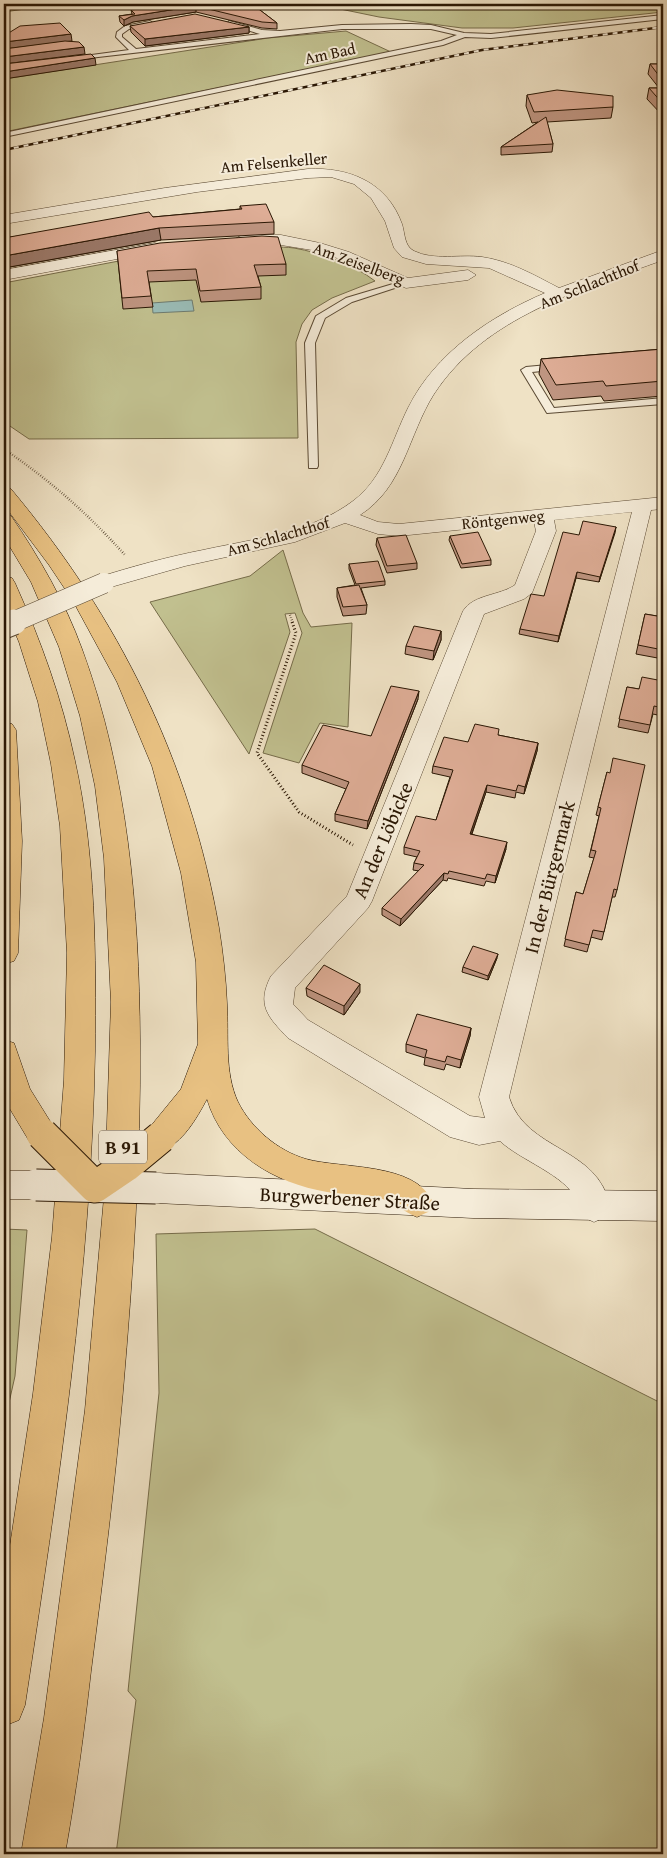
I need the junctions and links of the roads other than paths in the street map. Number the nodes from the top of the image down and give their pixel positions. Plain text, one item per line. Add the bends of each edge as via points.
1 (663, 16) edge
2 (159, 22) edge
3 (224, 22) edge
4 (280, 34) junction
5 (464, 35) junction
6 (124, 43) junction
7 (114, 44) dead end
8 (134, 51) junction
9 (60, 60) edge
10 (4, 135) edge
11 (4, 220) edge
12 (231, 241) edge
13 (171, 246) edge
14 (663, 255) edge
15 (505, 268) junction
16 (4, 275) edge
17 (406, 283) junction
18 (559, 294) junction
19 (566, 366) edge
20 (663, 401) edge
21 (313, 466) dead end
22 (4, 493) edge
23 (651, 504) edge
24 (543, 515) junction
25 (344, 516) junction
26 (4, 520) edge
27 (4, 583) edge
28 (4, 626) edge
29 (4, 730) edge
30 (4, 953) edge
31 (211, 1044) junction
32 (4, 1052) edge
33 (506, 1126) junction
34 (4, 1184) edge
35 (95, 1187) junction
36 (417, 1202) junction
37 (663, 1206) edge
38 (594, 1207) junction
39 (4, 1704) edge
40 (43, 1854) edge

1 - 5 lane, Am Bad via 491,36
2 - 6 lane via 122,30 118,33
3 - 4 lane
4 - 5 lane via 342,27 411,26
4 - 8 lane
5 - 10 lane, Am Bad via 443,43
6 - 7 lane
6 - 8 lane
8 - 9 lane
11 - 15 street, Am Felsenkeller via 167,191 305,174 341,174 365,184 380,198 394,222 405,253 420,258 481,262
12 - 17 street, Am Zeiselberg via 281,240 315,246
13 - 16 street
14 - 18 street, Am Schlachthof
15 - 17 street, Am Zeiselberg
15 - 18 street, Am Felsenkeller
17 - 21 lane via 349,300 321,316 310,343
18 - 25 street, Am Schlachthof via 503,322 456,356 419,405 398,457 382,486
19 - 20 lane via 526,370 551,411
22 - 31 highway via 86,606 141,710 161,759 177,806 200,899 212,984
23 - 24 street, Röntgenweg
23 - 33 street, In der Bürgermark via 642,512 494,1097 496,1114
24 - 25 street, Röntgenweg via 390,530
24 - 33 street, An der Löbicke via 546,531 524,588 474,611 358,901 281,984 278,1008 298,1029 461,1127 486,1133
25 - 28 street, Am Schlachthof, bridge via 284,537 104,583
26 - 40 highway, B 91 via 57,618 88,701 108,788 123,946 125,1064 119,1242 87,1565 55,1793
27 - 39 highway, B 91 via 28,636 60,742 76,846 82,966 77,1136 68,1242 46,1433
29 - 30 highway via 11,854
31 - 35 highway, bridge via 201,1082 191,1102 161,1137
31 - 36 highway via 214,1078 223,1104 248,1140 269,1158 294,1170 328,1178 382,1184
32 - 35 highway, bridge via 16,1093 42,1134
33 - 38 street, In der Bürgermark via 515,1137 565,1167 583,1183 590,1190
34 - 35 street, Burgwerbener Straße, bridge
35 - 36 street, Burgwerbener Straße, bridge
36 - 38 street, Burgwerbener Straße
37 - 38 street, Burgwerbener Straße

